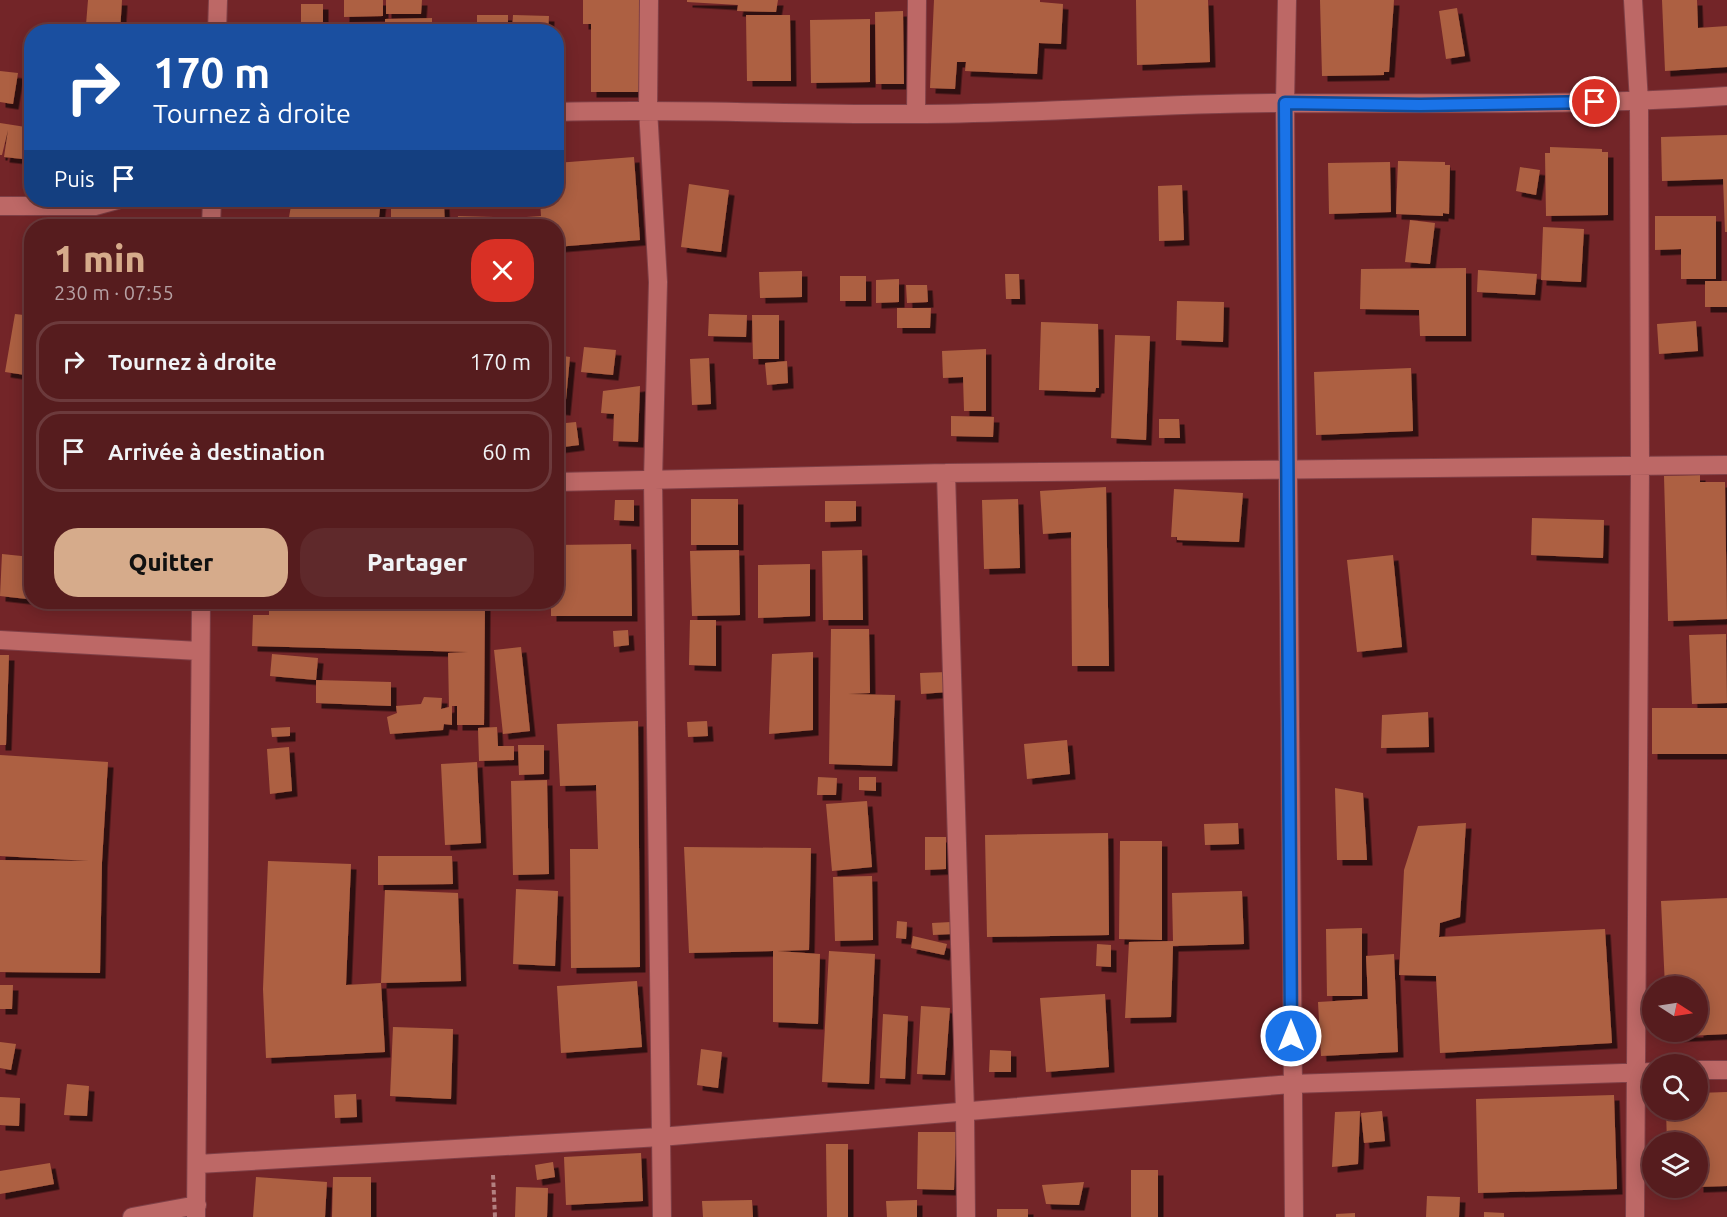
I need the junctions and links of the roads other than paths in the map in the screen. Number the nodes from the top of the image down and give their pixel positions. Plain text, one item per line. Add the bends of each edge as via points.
1 (218, 0) edge
2 (649, 0) edge
3 (917, 0) edge
4 (1287, 0) edge
5 (1633, 0) edge
6 (217, 24) edge
7 (1727, 96) edge
8 (1639, 102) junction
9 (1285, 103) junction
10 (648, 109) junction
11 (564, 112) edge
12 (916, 114) junction
13 (0, 206) edge
14 (24, 206) edge
15 (1727, 465) edge
16 (1640, 466) junction
17 (1288, 471) junction
18 (946, 473) junction
19 (652, 480) junction
20 (564, 482) edge
21 (201, 609) edge
22 (0, 640) edge
23 (200, 651) junction
24 (1645, 1054) edge
25 (1727, 1070) edge
26 (1708, 1071) edge
27 (1642, 1072) edge
28 (1292, 1084) junction
29 (965, 1112) junction
30 (1642, 1116) edge
31 (660, 1137) junction
32 (198, 1164) junction
33 (197, 1211) edge
34 (132, 1217) edge
35 (662, 1217) edge
36 (966, 1217) edge
37 (1294, 1217) edge
38 (1635, 1217) edge

1 - 6 street
2 - 10 street
3 - 12 street
4 - 9 street
5 - 8 street
7 - 8 street
8 - 9 street
8 - 16 street
9 - 12 street
9 - 17 street
10 - 11 street
10 - 12 street
10 - 19 street via 658,282
13 - 14 street
15 - 16 street
16 - 17 street
16 - 24 street
17 - 18 street
17 - 28 street
18 - 19 street
18 - 29 street
19 - 20 street
19 - 31 street
21 - 23 street
22 - 23 street
23 - 32 street
25 - 26 street
27 - 28 street
28 - 29 street
28 - 37 street
29 - 31 street
29 - 36 street
30 - 38 street
31 - 32 street
31 - 35 street
32 - 33 street
33 - 34 street

